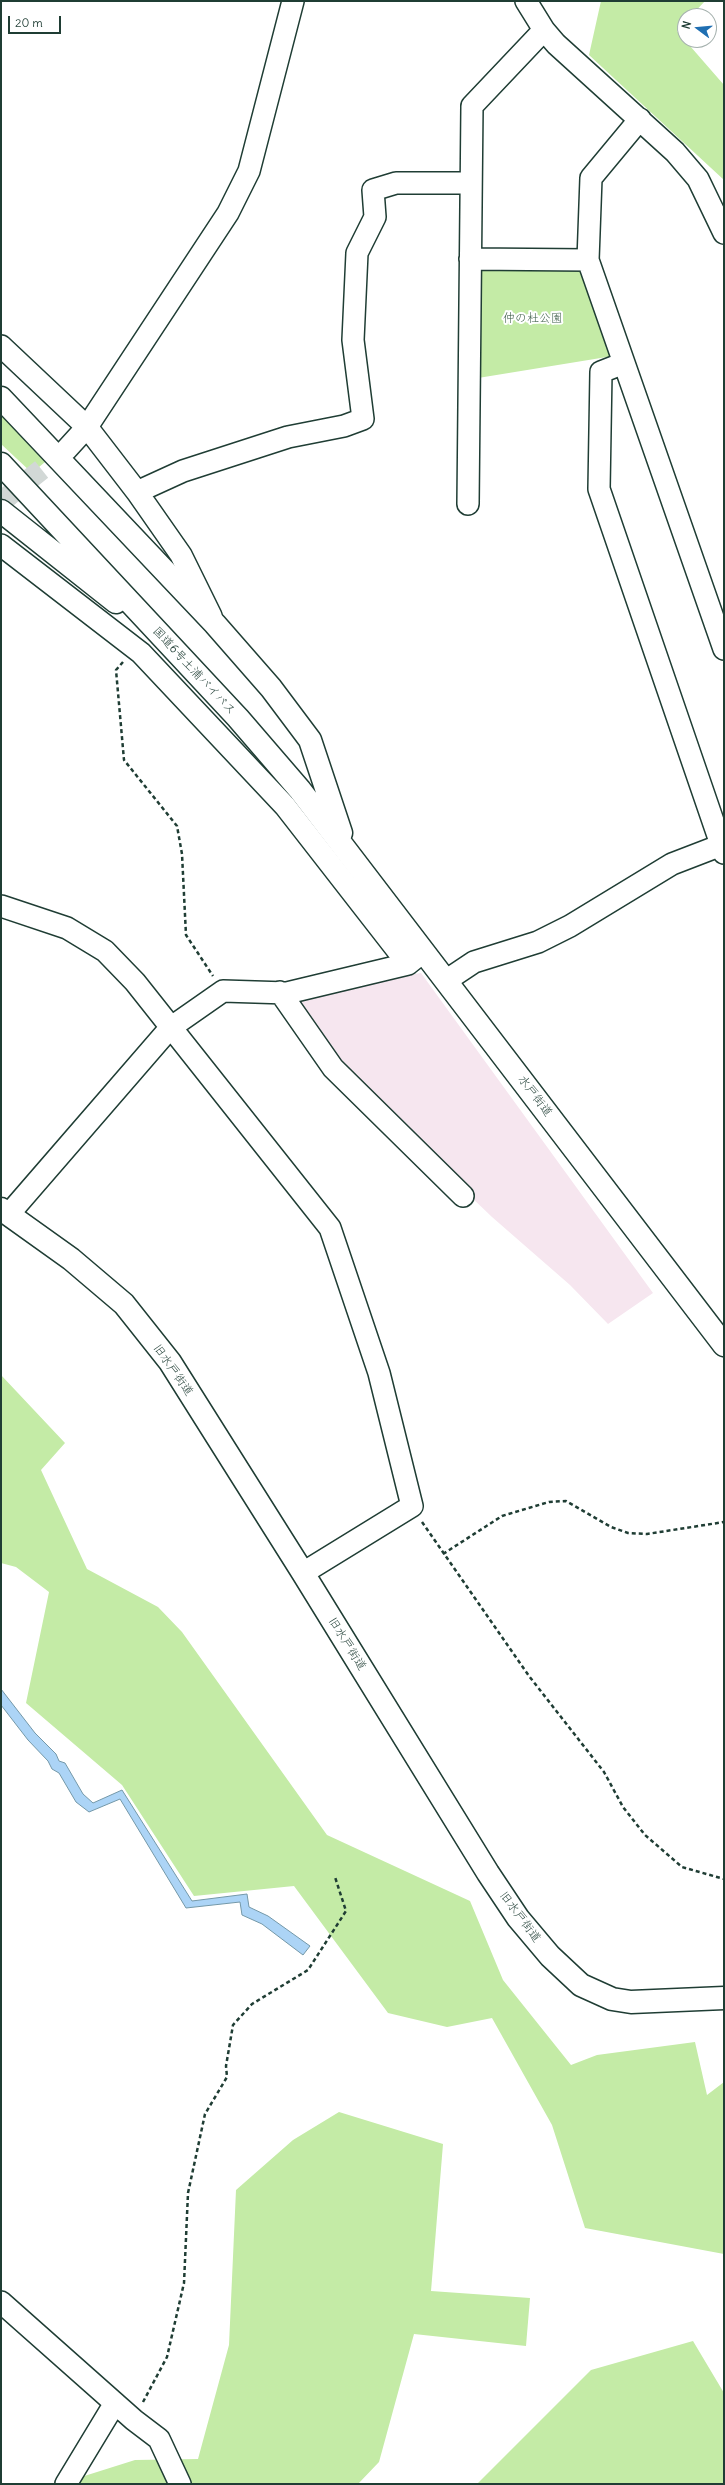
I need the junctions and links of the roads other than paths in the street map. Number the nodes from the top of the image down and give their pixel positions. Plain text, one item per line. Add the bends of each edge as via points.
1 (294, 1) edge
2 (526, 1) edge
3 (544, 30) junction
4 (640, 119) junction
5 (471, 183) junction
6 (724, 233) edge
7 (470, 259) junction
8 (588, 260) junction
9 (1, 346) edge
10 (624, 363) junction
11 (1, 398) edge
12 (87, 427) junction
13 (66, 450) tunnel mouth
14 (1, 464) edge
15 (1, 471) edge
16 (137, 492) junction
17 (36, 501) junction
18 (468, 504) dead end
19 (1, 512) edge
20 (1, 545) edge
21 (215, 624) junction
22 (163, 638) junction
23 (724, 649) edge
24 (346, 848) junction
25 (723, 848) edge
26 (1, 906) edge
27 (416, 957) junction
28 (447, 980) junction
29 (280, 992) junction
30 (170, 1028) junction
31 (463, 1196) dead end
32 (5, 1212) edge
33 (724, 1345) edge
34 (304, 1573) junction
35 (724, 1998) edge
36 (1, 2302) edge
37 (115, 2404) junction
38 (66, 2484) edge
39 (180, 2484) edge

1 - 12 street via 249,171 228,213
2 - 3 street
3 - 4 street via 595,81
3 - 5 street via 472,106
4 - 6 street via 675,152 698,179
4 - 8 street via 591,178
5 - 7 street
5 - 16 street via 396,183 372,190 374,217 357,253 353,340 363,420 288,437 183,471
7 - 8 street
7 - 18 street
8 - 10 street
9 - 12 street
10 - 23 street
10 - 25 street via 601,372 599,489
11 - 21 main road
12 - 13 street
12 - 16 street
14 - 17 main road, 国道6号土浦バイパス
15 - 17 main road, 国道6号土浦バイパス
16 - 21 street via 181,555
17 - 22 main road, 国道6号土浦バイパス
19 - 22 main road
20 - 27 street via 134,648 285,806
21 - 24 main road via 271,688 310,740
22 - 24 main road, 国道6号土浦バイパス via 238,718
24 - 27 main road, 水戸街道
25 - 28 street via 672,864 564,929 538,942 474,962
26 - 30 street via 67,928 105,951 135,982
27 - 28 main road, 水戸街道
27 - 29 street
28 - 33 main road, 水戸街道
29 - 30 street via 223,991
29 - 31 street via 333,1068
30 - 32 street
30 - 34 street via 330,1228 379,1373 412,1506
32 - 34 main road, 旧水戸街道 via 71,1259 124,1304 170,1362
34 - 35 main road, 旧水戸街道 via 488,1873 518,1918 550,1956 581,1985 612,1999 631,2002
36 - 37 street
37 - 38 street
37 - 39 street via 159,2439

